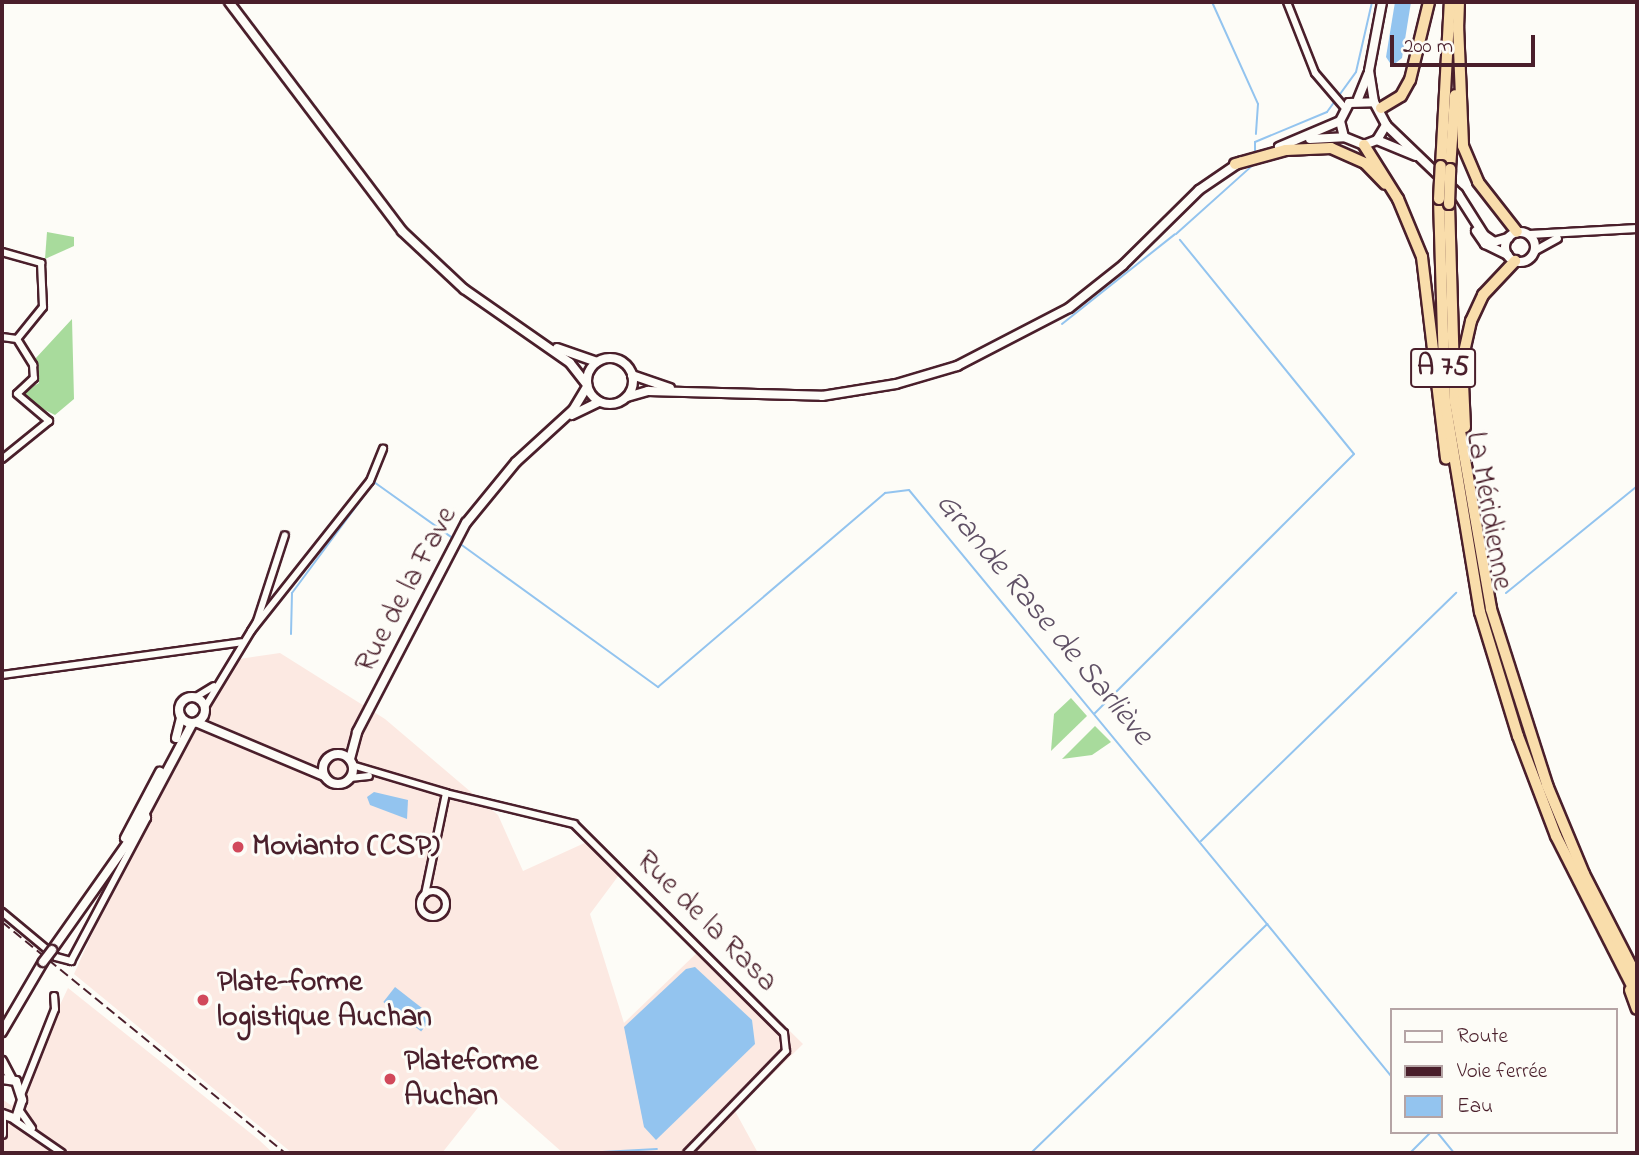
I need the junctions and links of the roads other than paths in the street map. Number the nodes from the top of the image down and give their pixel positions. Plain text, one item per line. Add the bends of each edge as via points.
1 (229, 2) edge
2 (1287, 2) edge
3 (1382, 2) edge
4 (1429, 2) edge
5 (1450, 2) edge
6 (1459, 2) edge
7 (1458, 24) junction
8 (1369, 71) junction
9 (1359, 99) junction
10 (1378, 105) junction
11 (1345, 108) junction
12 (1340, 121) junction
13 (1386, 125) junction
14 (1345, 136) junction
15 (1377, 140) junction
16 (1297, 141) junction
17 (1364, 145) junction
18 (1235, 164) junction
19 (1446, 167) junction
20 (1444, 202) junction
21 (1637, 228) edge
22 (1568, 234) junction
23 (1518, 235) junction
24 (1416, 238) junction
25 (1535, 250) junction
26 (2, 252) edge
27 (1511, 258) junction
28 (2, 337) edge
29 (17, 339) junction
30 (538, 339) junction
31 (598, 362) junction
32 (632, 375) junction
33 (587, 386) junction
34 (705, 393) junction
35 (627, 397) junction
36 (599, 402) junction
37 (534, 445) junction
38 (383, 448) dead end
39 (3, 456) edge
40 (1473, 527) junction
41 (285, 535) dead end
42 (1464, 536) junction
43 (251, 631) junction
44 (238, 641) junction
45 (2, 675) edge
46 (218, 683) junction
47 (196, 697) junction
48 (205, 709) junction
49 (181, 718) junction
50 (195, 723) junction
51 (357, 732) junction
52 (231, 735) junction
53 (339, 754) junction
54 (324, 761) junction
55 (351, 762) junction
56 (293, 764) junction
57 (160, 772) junction
58 (324, 776) junction
59 (374, 776) junction
60 (350, 778) junction
61 (446, 793) junction
62 (145, 812) junction
63 (432, 864) junction
64 (110, 865) junction
65 (439, 892) junction
66 (425, 894) junction
67 (1603, 910) junction
68 (2, 912) edge
69 (1618, 962) junction
70 (1637, 965) edge
71 (1637, 977) edge
72 (54, 996) dead end
73 (1637, 996) edge
74 (1637, 1009) edge
75 (2, 1032) edge
76 (2, 1061) edge
77 (28, 1071) junction
78 (9, 1079) edge
79 (21, 1095) junction
80 (20, 1111) junction
81 (2, 1115) edge
82 (14, 1120) junction
83 (35, 1132) junction
84 (2, 1133) edge
85 (62, 1153) edge
86 (687, 1153) edge

1 - 30 main road via 402,231 464,289
2 - 11 street via 1309,62
3 - 8 main road
4 - 10 highway via 1410,80 1401,96
5 - 19 highway, La Méridienne / A 75
6 - 7 highway, La Méridienne / A 75
7 - 19 highway, La Méridienne / A 75
7 - 23 highway via 1463,146 1478,182
8 - 9 main road
8 - 10 main road
9 - 10 main road
9 - 11 main road
10 - 13 main road
11 - 12 main road
12 - 14 main road
12 - 16 main road
13 - 15 main road
13 - 23 main road via 1458,194 1489,240
14 - 16 main road
14 - 17 main road
15 - 17 main road
15 - 27 main road via 1420,159 1457,197 1479,238
16 - 18 main road
17 - 24 highway via 1379,163
18 - 24 highway via 1311,146 1350,154 1377,174
18 - 34 main road via 1199,190 1098,287 989,353 925,377 858,391 791,397
19 - 20 highway, La Méridienne / A 75, bridge
20 - 40 highway, La Méridienne / A 75 via 1455,402
20 - 42 highway, La Méridienne / A 75 via 1441,350
21 - 22 street
22 - 23 street
22 - 25 street
23 - 25 main road
23 - 27 main road
24 - 42 highway via 1426,280 1440,431
25 - 27 main road via 1529,259
26 - 29 street via 36,259 42,268 43,307
27 - 40 highway via 1476,309 1462,361
28 - 29 street
29 - 39 street via 35,370 32,383 17,390 18,400 49,421
30 - 31 main road via 587,362
30 - 33 main road via 570,363
31 - 32 main road via 618,360
31 - 33 main road
32 - 34 main road
32 - 35 main road
33 - 36 main road
33 - 37 main road, Rue de la Fave via 573,410
34 - 35 main road via 648,391
35 - 36 main road via 614,404
36 - 37 main road, Rue de la Fave via 575,412
37 - 51 main road, Rue de la Fave via 482,500 451,546
38 - 43 street via 370,481
40 - 67 highway, La Méridienne / A 75 via 1522,714
41 - 43 street
42 - 69 highway, La Méridienne / A 75 via 1518,736 1561,847
43 - 44 street
44 - 45 street
44 - 46 street
46 - 47 street
46 - 48 street
47 - 48 main road
47 - 49 main road via 181,702
48 - 50 main road
48 - 52 main road
49 - 50 main road
49 - 57 main road
50 - 52 main road
50 - 62 main road
51 - 53 main road, Rue de la Fave
51 - 55 main road, Rue de la Fave
52 - 56 main road via 260,754
53 - 54 main road
53 - 55 main road
54 - 56 main road
54 - 58 main road
55 - 59 street
55 - 60 main road
56 - 58 main road
57 - 62 street
57 - 64 main road
58 - 60 main road via 337,784
59 - 60 street
59 - 61 street
61 - 63 street
61 - 86 street, Rue de la Rasa via 574,824 781,1030 786,1051
62 - 64 main road
62 - 68 street via 71,961 56,957
63 - 65 street
63 - 66 street
64 - 75 main road, bridge via 43,962
65 - 66 street
65 - 66 street via 446,906 435,916 421,908
67 - 70 highway
67 - 71 highway, La Méridienne / A 75
69 - 73 highway, La Méridienne / A 75
69 - 74 highway
72 - 77 street via 55,1009
76 - 78 main road
77 - 78 street
77 - 79 street
78 - 79 main road
79 - 80 main road
80 - 82 main road
80 - 83 street
81 - 82 main road
81 - 84 main road
82 - 83 street
82 - 84 main road
83 - 85 street

